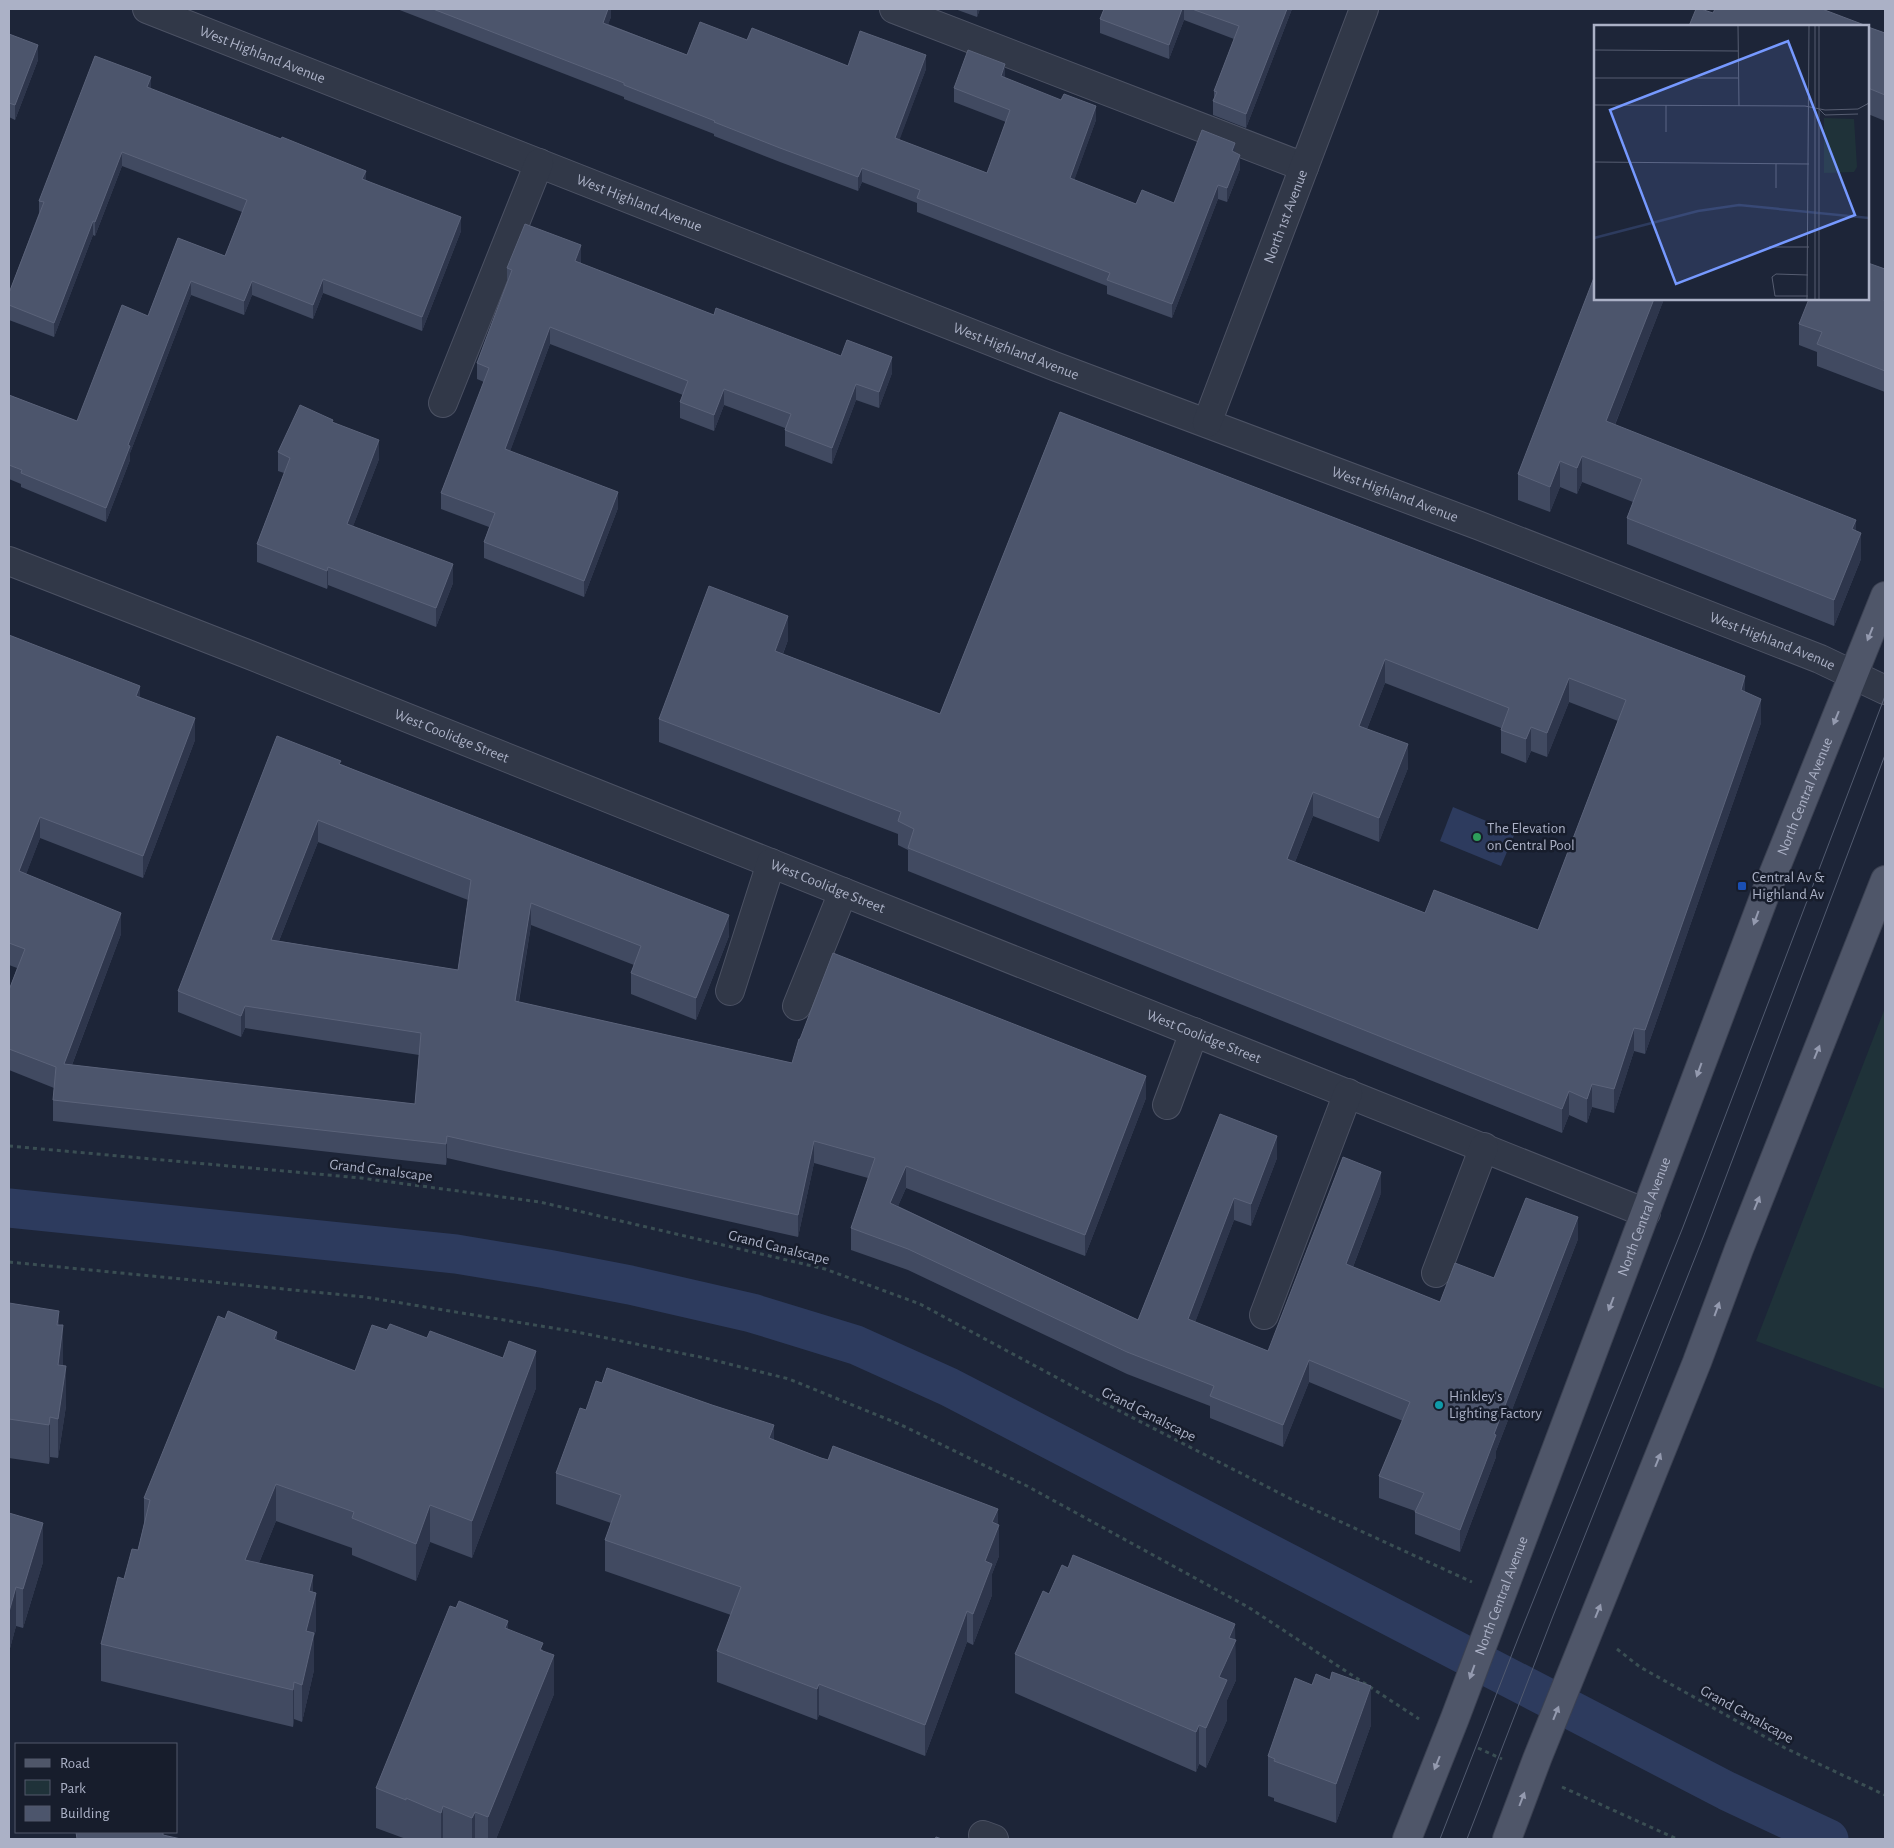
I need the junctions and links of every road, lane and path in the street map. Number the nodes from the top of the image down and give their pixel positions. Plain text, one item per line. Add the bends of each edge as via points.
1 (147, 9) edge
2 (894, 9) edge
3 (1364, 9) edge
4 (539, 163) junction
5 (1304, 167) junction
6 (443, 403) dead end
7 (1207, 422) junction
8 (9, 561) edge
9 (1885, 596) edge
10 (1854, 673) junction
11 (1885, 690) edge
12 (772, 864) junction
13 (1885, 880) edge
14 (843, 892) junction
15 (730, 991) dead end
16 (796, 1006) dead end
17 (1194, 1032) junction
18 (1348, 1093) junction
19 (1167, 1105) dead end
20 (9, 1146) edge
21 (1484, 1147) junction
22 (1646, 1213) junction
23 (9, 1262) edge
24 (1436, 1273) dead end
25 (1264, 1315) dead end
26 (1475, 1584) dead end
27 (1616, 1648) dead end
28 (1452, 1726) junction
29 (1535, 1766) junction
30 (1885, 1795) edge
31 (1407, 1839) edge
32 (1507, 1839) edge
33 (1677, 1839) edge

1 - 4 street, West Highland Avenue
2 - 5 street
3 - 5 street, North 1st Avenue
4 - 6 street
4 - 7 street, West Highland Avenue via 1054,366
5 - 7 street, North 1st Avenue
7 - 10 street, West Highland Avenue
8 - 12 street, West Coolidge Street
9 -> 10 main road, North Central Avenue
10 - 11 street, West Highland Avenue
10 -> 22 main road, North Central Avenue via 1766,892
12 - 14 street, West Coolidge Street
12 - 15 street
29 -> 13 main road
14 - 16 street
14 - 17 street, West Coolidge Street
17 - 18 street, West Coolidge Street
17 - 19 street
18 - 21 street, West Coolidge Street
18 - 25 street
20 - 26 path, Grand Canalscape via 361,1178 540,1202 825,1269 920,1304 1290,1500
21 - 22 street, West Coolidge Street
21 - 24 street
22 -> 28 main road, North Central Avenue
23 - 28 path via 365,1297 586,1334 705,1358 789,1380 899,1424 1028,1486 1248,1607 1426,1724
27 - 30 path, Grand Canalscape via 1640,1667 1785,1748
28 - 29 path
28 -> 31 main road, North Central Avenue
32 -> 29 main road
29 - 33 path

